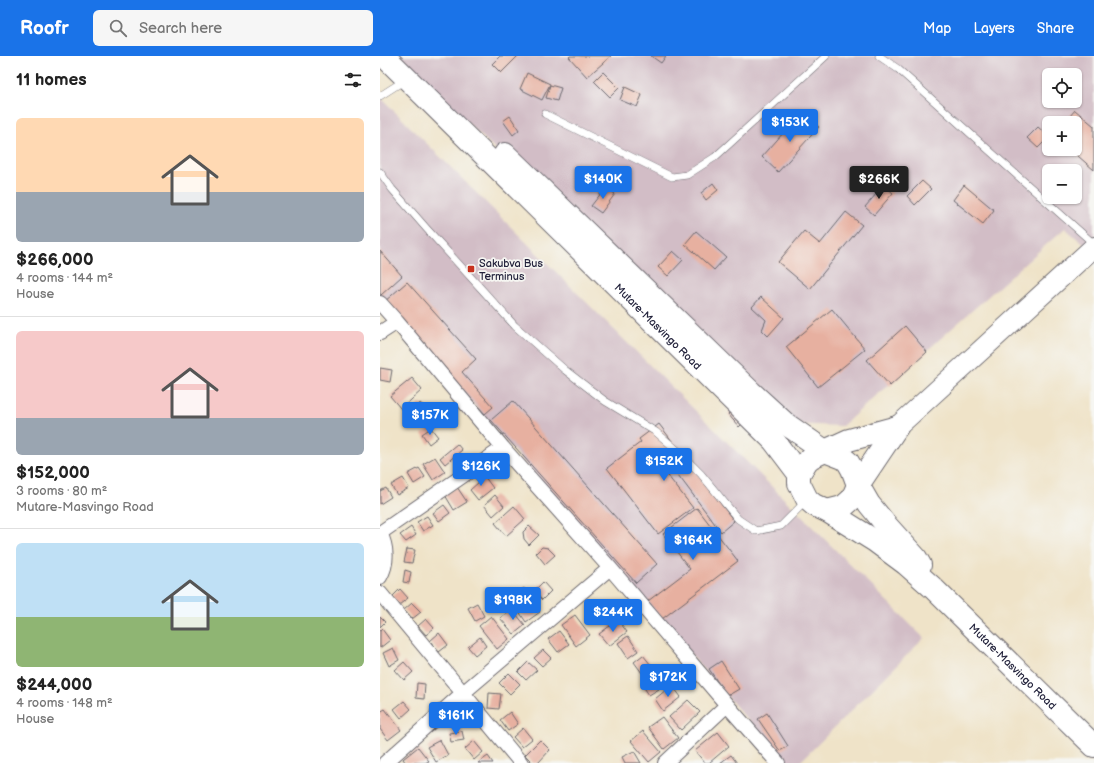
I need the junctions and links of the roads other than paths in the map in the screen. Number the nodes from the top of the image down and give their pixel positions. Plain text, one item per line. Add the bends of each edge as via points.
1 (390, 56) edge
2 (826, 56) edge
3 (879, 56) edge
4 (407, 79) junction
5 (380, 96) edge
6 (545, 114) dead end
7 (380, 172) edge
8 (1094, 244) edge
9 (1094, 247) edge
10 (380, 303) edge
11 (397, 322) junction
12 (380, 333) edge
13 (897, 427) junction
14 (503, 448) junction
15 (825, 451) junction
16 (799, 474) junction
17 (858, 485) junction
18 (807, 499) junction
19 (827, 511) junction
20 (380, 533) edge
21 (610, 568) junction
22 (380, 577) edge
23 (932, 587) junction
24 (380, 593) edge
25 (462, 693) junction
26 (727, 705) junction
27 (1094, 746) edge
28 (385, 763) edge
29 (521, 763) edge
30 (665, 763) edge
31 (778, 763) edge

1 - 4 highway, Mutare-Masvingo Road
1 - 15 highway, Mutare-Masvingo Road via 786,424
2 - 6 lane via 715,157 687,175 672,178
3 - 8 lane via 904,75
4 - 5 lane
4 - 16 highway, Mutare-Masvingo Road via 774,441
7 - 18 lane via 426,228 515,326 571,375 605,401 656,432 677,450 701,474 738,519 756,531 781,526
9 - 13 street
10 - 11 street
11 - 12 street
11 - 14 street
13 - 15 highway via 849,440
13 - 17 highway
14 - 20 street
14 - 21 street
15 - 16 highway via 807,461
15 - 17 highway, Mutare-Masvingo Road via 843,458 852,469
16 - 18 highway, Mutare-Masvingo Road via 799,483
17 - 19 highway via 848,503
17 - 23 highway, Mutare-Masvingo Road via 869,504 916,558
18 - 19 highway, Mutare-Masvingo Road
19 - 23 highway, Mutare-Masvingo Road via 876,541
20 - 22 street via 386,552
21 - 25 street
21 - 26 street
23 - 27 highway, Mutare-Masvingo Road
24 - 25 street
25 - 28 street
25 - 29 street
26 - 30 street
26 - 31 street

